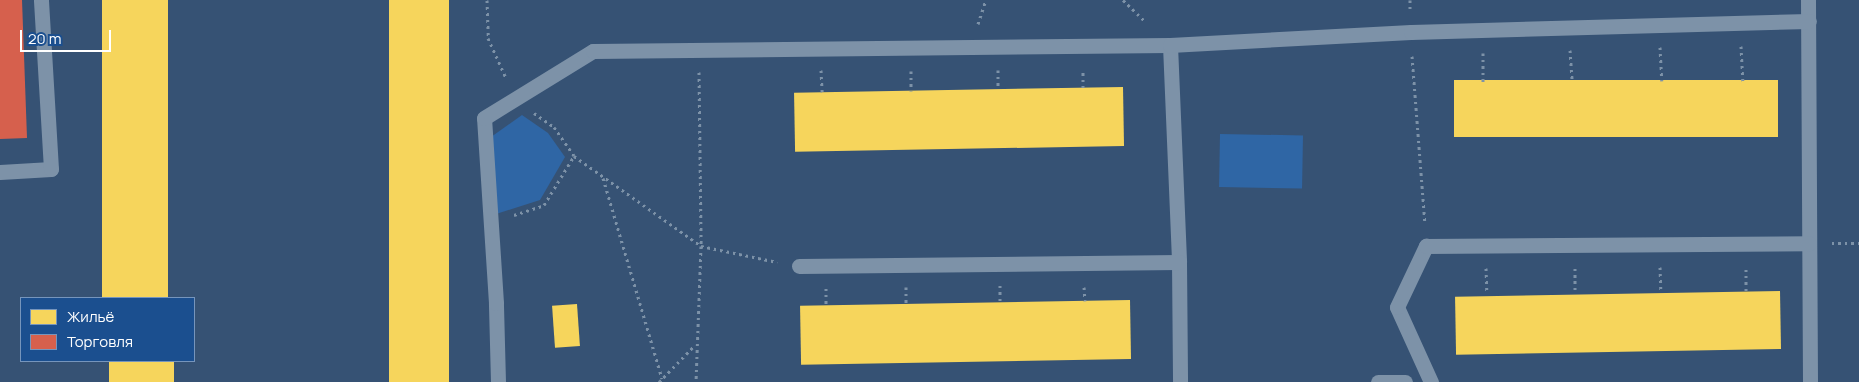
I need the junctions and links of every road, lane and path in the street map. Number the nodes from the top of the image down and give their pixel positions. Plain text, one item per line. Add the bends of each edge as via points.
1 (41, 0) edge
2 (487, 0) edge
3 (1410, 0) edge
4 (1808, 0) edge
5 (1809, 21) junction
6 (1740, 23) junction
7 (1658, 25) junction
8 (1569, 28) junction
9 (1483, 30) junction
10 (1411, 32) junction
11 (1170, 45) junction
12 (699, 49) junction
13 (1662, 81) dead end
14 (1743, 81) dead end
15 (1572, 82) dead end
16 (1483, 83) dead end
17 (514, 97) junction
18 (574, 156) junction
19 (0, 172) edge
20 (603, 176) junction
21 (490, 223) junction
22 (1809, 243) junction
23 (701, 246) junction
24 (1426, 246) junction
25 (1179, 262) junction
26 (799, 266) joint
27 (695, 345) junction
28 (662, 378) junction
29 (498, 382) edge
30 (659, 382) edge
31 (696, 382) edge
32 (1180, 382) edge
33 (1378, 382) edge
34 (1405, 382) edge
35 (1431, 382) edge
36 (1810, 382) edge

1 - 19 lane via 51,169
2 - 17 path via 488,38
3 - 10 path
4 - 5 lane
5 - 6 lane
5 - 22 lane
6 - 7 lane
6 - 14 path
7 - 8 lane
7 - 13 path
8 - 9 lane
8 - 15 path
9 - 10 lane
9 - 16 path
10 - 11 lane
10 - 24 path
11 - 12 lane
11 - 25 lane
12 - 17 lane via 593,50
12 - 23 path
17 - 18 path via 554,128
17 - 21 lane via 484,118
18 - 20 path
18 - 21 path via 544,205
20 - 23 path
20 - 28 path
21 - 29 lane
22 - 24 lane
22 - 36 lane
23 - 26 path
23 - 27 path
24 - 35 lane via 1397,307
25 - 26 lane
25 - 32 lane
27 - 28 path
27 - 31 path
28 - 30 path
33 - 34 lane

